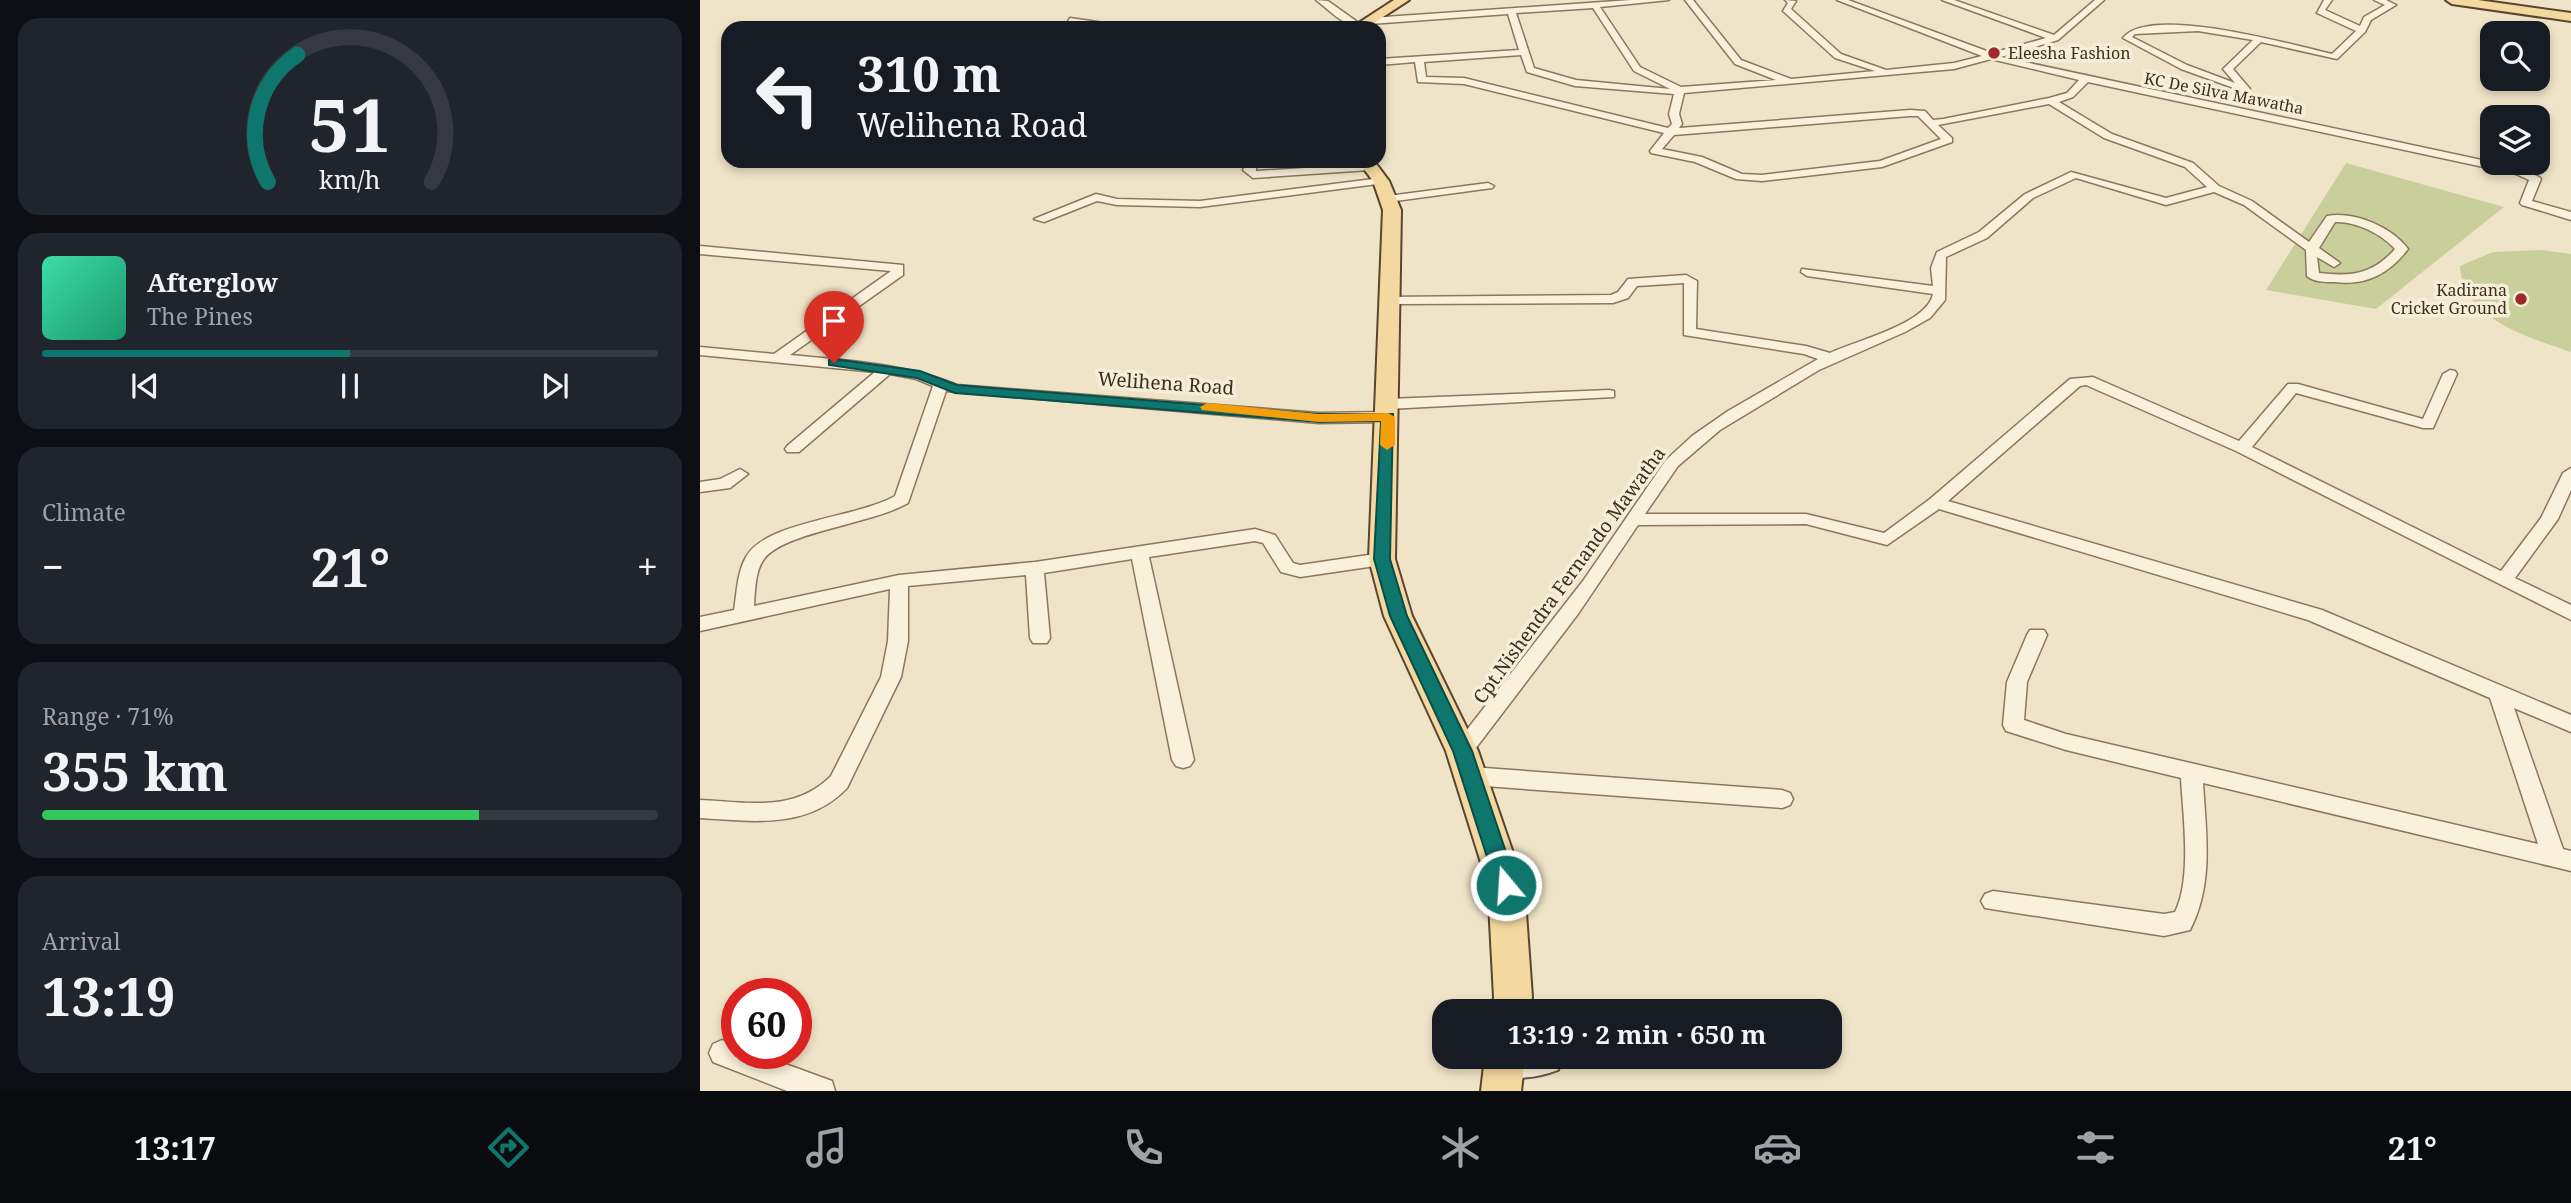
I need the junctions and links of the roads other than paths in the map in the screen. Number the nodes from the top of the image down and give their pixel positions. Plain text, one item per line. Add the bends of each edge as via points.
1 (1320, 0) edge
2 (1404, 0) edge
3 (1665, 0) edge
4 (1689, 0) edge
5 (1789, 0) edge
6 (1842, 0) edge
7 (1946, 0) edge
8 (2096, 0) edge
9 (2328, 0) edge
10 (2378, 0) edge
11 (2452, 0) edge
12 (1595, 5) junction
13 (1511, 10) junction
14 (2571, 17) edge
15 (1351, 21) edge
16 (1369, 21) edge
17 (1386, 23) edge
18 (2362, 30) junction
19 (2056, 38) junction
20 (2258, 40) junction
21 (1523, 52) junction
22 (1986, 56) junction
23 (1417, 59) junction
24 (1386, 61) edge
25 (1888, 72) junction
26 (2084, 81) junction
27 (1790, 82) junction
28 (1680, 90) junction
29 (2051, 101) junction
30 (1930, 122) junction
31 (1671, 132) junction
32 (1250, 168) edge
33 (1376, 177) edge
34 (1488, 186) dead end
35 (2215, 187) junction
36 (2571, 216) edge
37 (1040, 219) dead end
38 (2311, 249) junction
39 (700, 250) edge
40 (2334, 263) dead end
41 (1807, 272) dead end
42 (1940, 291) junction
43 (1390, 299) junction
44 (700, 351) edge
45 (780, 356) junction
46 (1830, 358) junction
47 (887, 369) junction
48 (2450, 374) dead end
49 (941, 386) junction
50 (1609, 394) dead end
51 (1388, 411) junction
52 (2242, 448) junction
53 (793, 449) dead end
54 (2571, 473) edge
55 (740, 474) dead end
56 (700, 487) edge
57 (1936, 503) junction
58 (1635, 520) junction
59 (1139, 551) junction
60 (1382, 559) junction
61 (1035, 568) junction
62 (2504, 580) junction
63 (900, 581) junction
64 (2571, 614) edge
65 (743, 615) junction
66 (700, 624) edge
67 (2037, 635) dead end
68 (1040, 638) dead end
69 (2498, 692) junction
70 (2571, 724) edge
71 (1182, 760) dead end
72 (1466, 764) junction
73 (2191, 772) junction
74 (1782, 799) dead end
75 (700, 809) edge
76 (2563, 859) edge
77 (1993, 901) dead end
78 (1510, 999) edge
79 (764, 1069) edge
80 (822, 1091) edge

1 - 15 street
2 - 16 main road
3 - 12 street
4 - 27 street via 1738,62
5 - 25 street via 1793,3 1786,9 1824,46
6 - 22 street, KC De Silva Mawatha
7 - 19 street
8 - 19 street
9 - 18 street via 2320,11
10 - 18 street via 2392,5 2367,19
11 - 14 main road
12 - 13 street
12 - 28 street via 1637,69
13 - 17 street
13 - 21 street
18 - 20 street via 2334,57
19 - 22 street
20 - 20 street via 2182,28 2132,32 2127,38 2155,55 2245,89 2228,69
21 - 23 street
21 - 28 street via 1530,69 1575,83
22 - 25 street via 1954,66
22 - 26 street, KC De Silva Mawatha
23 - 24 street
23 - 31 street via 1421,80 1464,81
25 - 27 street
26 - 29 street via 2070,94
26 - 36 street, KC De Silva Mawatha via 2518,171 2535,179 2526,203
27 - 28 street
28 - 31 street
29 - 30 street
29 - 35 street via 2108,136 2189,165
30 - 31 street via 1921,113 1910,113
30 - 31 street via 1948,140 1882,164 1762,178 1740,177 1698,159 1655,151
32 - 33 street via 1254,175
33 - 34 street
33 - 37 street via 1200,204 1117,202 1096,197
33 - 43 main road via 1392,209
35 - 38 street via 2248,203
35 - 42 street via 2166,202 2075,174 2029,196 1983,235 1941,255
38 - 38 street via 2308,260 2314,276 2352,281 2387,267 2402,249 2397,242 2344,218 2331,219
38 - 40 street
39 - 45 street via 899,268
41 - 42 street
42 - 46 street, Cpt.Nishendra Fernando Mawatha via 1936,304 1915,322
43 - 46 street via 1613,299 1633,282 1686,279 1691,281 1689,332 1806,350
43 - 51 main road
44 - 45 street, Welihena Road
45 - 47 street, Welihena Road
46 - 58 street, Cpt.Nishendra Fernando Mawatha via 1764,396 1683,452
47 - 49 street, Welihena Road via 920,374
47 - 53 street
48 - 52 street via 2428,425 2293,387
49 - 51 street, Welihena Road via 1319,418
49 - 65 street via 902,499 869,517 773,542 755,556
50 - 51 street, Welihena Road
51 - 60 main road
52 - 57 street via 2088,380 2075,382
52 - 62 street
54 - 62 street via 2549,519
55 - 56 street via 724,484
57 - 58 street via 1887,539 1806,519
57 - 69 street via 2315,615
58 - 72 street, Cpt.Nishendra Fernando Mawatha
59 - 60 street via 1255,535 1269,539 1287,568 1300,571
59 - 61 street
59 - 71 street
60 - 72 main road via 1398,616
61 - 63 street
61 - 68 street
62 - 64 street
63 - 65 street
63 - 75 street via 898,641 891,677 828,797 797,810
65 - 66 street
67 - 73 street via 2017,682 2013,725
69 - 70 street
69 - 76 street
72 - 74 street
72 - 78 main road via 1506,885
73 - 76 street
73 - 77 street via 2195,840 2191,908 2182,922 2164,925
79 - 80 street

